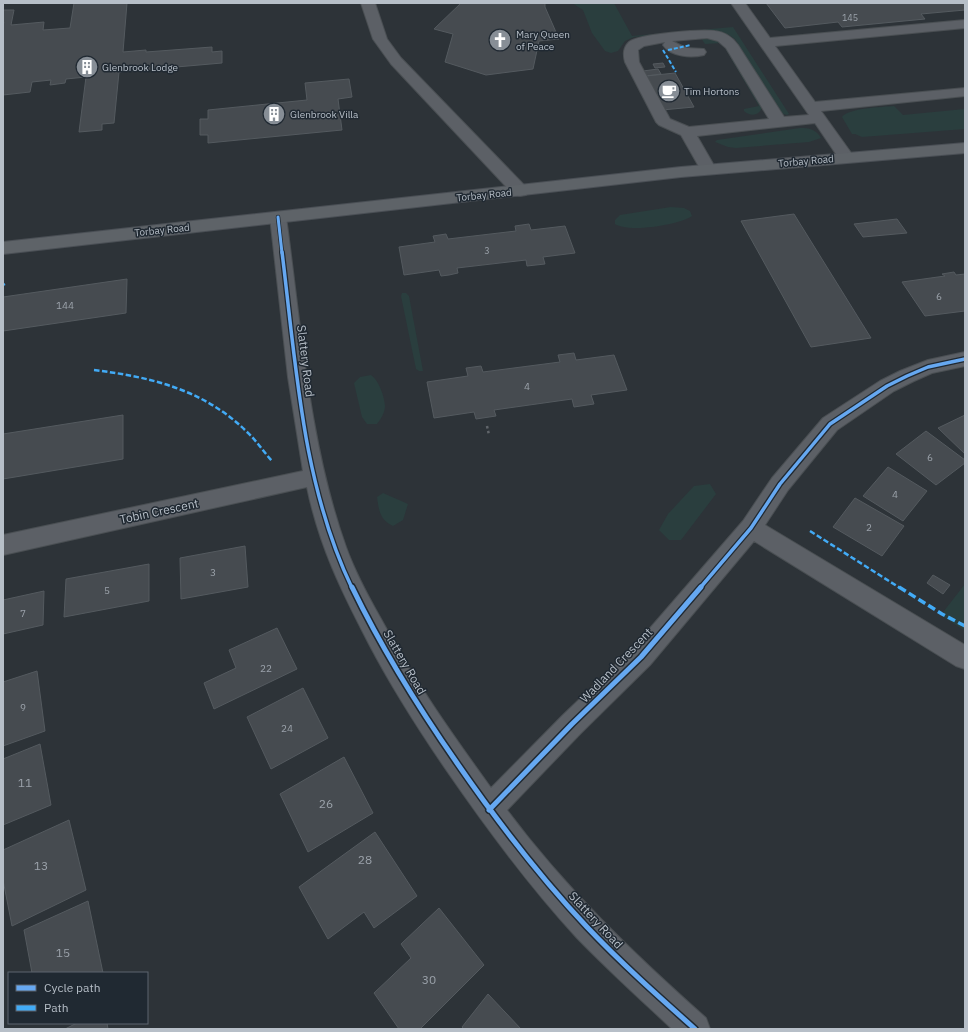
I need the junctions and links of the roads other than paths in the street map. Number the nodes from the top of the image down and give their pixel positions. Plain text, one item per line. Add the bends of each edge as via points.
1 (368, 3) edge
2 (738, 3) edge
3 (965, 24) edge
4 (688, 36) junction
5 (766, 43) junction
6 (670, 45) junction
7 (699, 52) dead end
8 (630, 54) junction
9 (965, 92) edge
10 (815, 113) junction
11 (779, 122) junction
12 (687, 132) junction
13 (965, 148) edge
14 (846, 157) junction
15 (708, 169) junction
16 (520, 191) junction
17 (278, 217) junction
18 (3, 248) edge
19 (965, 359) edge
20 (315, 477) junction
21 (751, 528) junction
22 (3, 545) edge
23 (965, 658) edge
24 (489, 810) junction
25 (694, 1029) edge

1 - 16 street via 380,39 396,61
2 - 5 street
3 - 5 street
4 - 6 street
4 - 8 street via 640,42 634,44
4 - 11 street via 716,35 729,42
5 - 10 street
6 - 7 street via 683,52
6 - 8 street via 644,48
8 - 12 street via 664,122
9 - 10 street
10 - 11 street
10 - 14 street
11 - 12 street
12 - 15 street
13 - 14 main road, Torbay Road
14 - 15 main road, Torbay Road
15 - 16 main road, Torbay Road
16 - 17 main road, Torbay Road
17 - 18 main road, Torbay Road
17 - 20 street, Slattery Road via 306,432
19 - 21 street, Wadland Crescent via 928,367 907,376 847,410 830,424 780,484
20 - 22 street, Tobin Crescent
20 - 24 street, Slattery Road via 331,537 355,594 399,676
21 - 23 street
21 - 24 street, Wadland Crescent via 641,657
24 - 25 street, Slattery Road via 588,927

